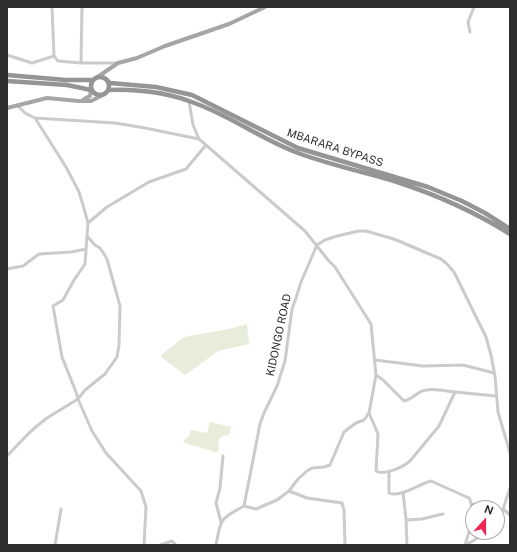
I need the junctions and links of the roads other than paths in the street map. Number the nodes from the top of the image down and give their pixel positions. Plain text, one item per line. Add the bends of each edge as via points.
1 (52, 7) edge
2 (82, 7) edge
3 (264, 7) edge
4 (474, 7) edge
5 (470, 32) dead end
6 (7, 55) edge
7 (54, 56) junction
8 (81, 63) junction
9 (118, 64) junction
10 (113, 67) junction
11 (7, 75) edge
12 (95, 79) junction
13 (106, 80) junction
14 (7, 81) edge
15 (92, 90) junction
16 (108, 90) junction
17 (102, 95) junction
18 (78, 101) junction
19 (188, 101) junction
20 (17, 105) junction
21 (7, 108) edge
22 (35, 118) junction
23 (199, 139) junction
24 (206, 145) junction
25 (88, 223) junction
26 (510, 229) edge
27 (510, 234) edge
28 (87, 236) junction
29 (317, 245) junction
30 (86, 249) junction
31 (7, 269) edge
32 (375, 360) junction
33 (494, 372) junction
34 (376, 375) junction
35 (455, 392) junction
36 (496, 396) junction
37 (78, 399) junction
38 (369, 413) junction
39 (510, 453) edge
40 (7, 456) edge
41 (223, 456) dead end
42 (389, 471) junction
43 (510, 488) edge
44 (290, 491) junction
45 (403, 492) junction
46 (470, 500) edge
47 (505, 500) edge
48 (244, 506) junction
49 (61, 509) dead end
50 (443, 514) dead end
51 (406, 520) junction
52 (221, 522) junction
53 (474, 540) edge
54 (55, 545) edge
55 (144, 545) edge
56 (160, 545) edge
57 (176, 545) edge
58 (216, 545) edge
59 (345, 545) edge
60 (407, 545) edge
61 (465, 545) edge

1 - 7 street
2 - 8 street
3 - 9 main road via 229,24
4 - 5 street via 467,24
6 - 7 street via 32,63
7 - 8 street via 58,62
8 - 9 street
9 - 10 main road
10 - 12 main road
10 - 13 main road via 107,73
11 - 12 highway via 66,80
12 - 13 highway
12 - 15 highway via 90,86
13 - 16 highway
13 - 26 highway, MBARARA BYPASS via 110,83 156,87 192,95 298,148 428,187 462,201
14 - 15 highway via 67,85
15 - 17 highway
15 - 18 main road via 88,98
16 - 17 highway
16 - 19 highway, MBARARA BYPASS via 143,92
17 - 18 main road via 91,101
18 - 20 main road via 47,98
19 - 23 street
19 - 27 highway, MBARARA BYPASS via 298,153 398,182 449,201
20 - 21 main road
20 - 22 street
22 - 23 street via 115,123
22 - 25 street via 79,192
23 - 24 street
24 - 25 street via 186,169 149,182 107,207
24 - 29 street via 305,231
25 - 28 street
28 - 30 street
28 - 37 street via 107,259 120,306 119,345 114,364
29 - 32 street via 338,272 370,324
29 - 33 street via 337,236 358,231 366,232 394,239 433,255 447,264 454,272 486,338
29 - 48 street, KIDONGO ROAD via 292,309 285,361 260,424
30 - 31 street via 39,254 23,266
30 - 37 street via 83,268 63,300 53,306 62,357
32 - 33 street via 423,366 463,365
32 - 34 street
33 - 36 street
34 - 35 street via 404,401 427,390
34 - 38 street
35 - 36 street
35 - 42 street via 434,432 406,464
36 - 39 street
37 - 40 street via 37,426
37 - 55 street via 92,431 106,453 141,491 146,507
38 - 42 street via 378,434 376,471
38 - 44 street via 364,420 345,430 330,465 307,471
41 - 52 street via 216,503
42 - 45 street via 389,493 393,495
43 - 47 street
44 - 48 street via 258,508
44 - 59 street via 307,498 342,503
45 - 46 street via 431,481
45 - 51 street
48 - 52 street
49 - 54 street
50 - 51 street
51 - 60 street
52 - 58 street
53 - 61 street
56 - 57 street via 172,541

